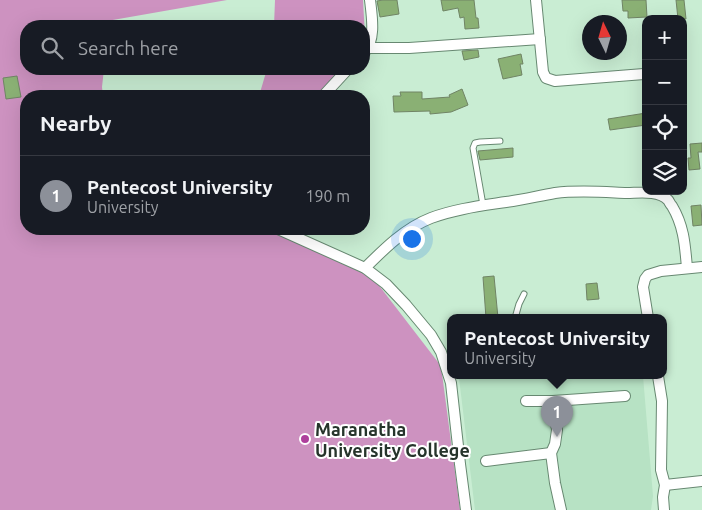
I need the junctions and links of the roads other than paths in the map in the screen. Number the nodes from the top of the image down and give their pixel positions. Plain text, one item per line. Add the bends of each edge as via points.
1 (370, 0) edge
2 (536, 0) edge
3 (540, 39) junction
4 (370, 41) edge
5 (370, 50) edge
6 (642, 74) edge
7 (343, 75) edge
8 (329, 90) edge
9 (500, 141) dead end
10 (642, 193) edge
11 (661, 195) edge
12 (483, 205) junction
13 (291, 235) edge
14 (702, 267) edge
15 (365, 268) junction
16 (687, 268) junction
17 (524, 294) dead end
18 (516, 314) edge
19 (647, 314) edge
20 (447, 366) edge
21 (450, 379) edge
22 (658, 379) edge
23 (625, 396) dead end
24 (526, 401) dead end
25 (553, 401) junction
26 (551, 453) junction
27 (486, 461) dead end
28 (702, 481) edge
29 (665, 486) junction
30 (466, 510) edge
31 (561, 510) edge
32 (664, 510) edge

1 - 4 street
2 - 3 street
3 - 5 street
3 - 6 street via 546,78 555,81
7 - 8 street
9 - 12 lane via 475,143 473,148
10 - 12 street via 579,191
11 - 16 street via 678,216
12 - 15 street via 430,219 407,231
13 - 15 street
14 - 16 street
15 - 20 street via 386,284 412,312
16 - 19 street via 648,275 643,287
17 - 18 lane
21 - 30 street
22 - 29 street via 662,401 661,470
23 - 25 street
24 - 25 street
25 - 26 street via 556,430
26 - 27 street
26 - 31 street
28 - 29 street
29 - 32 street

